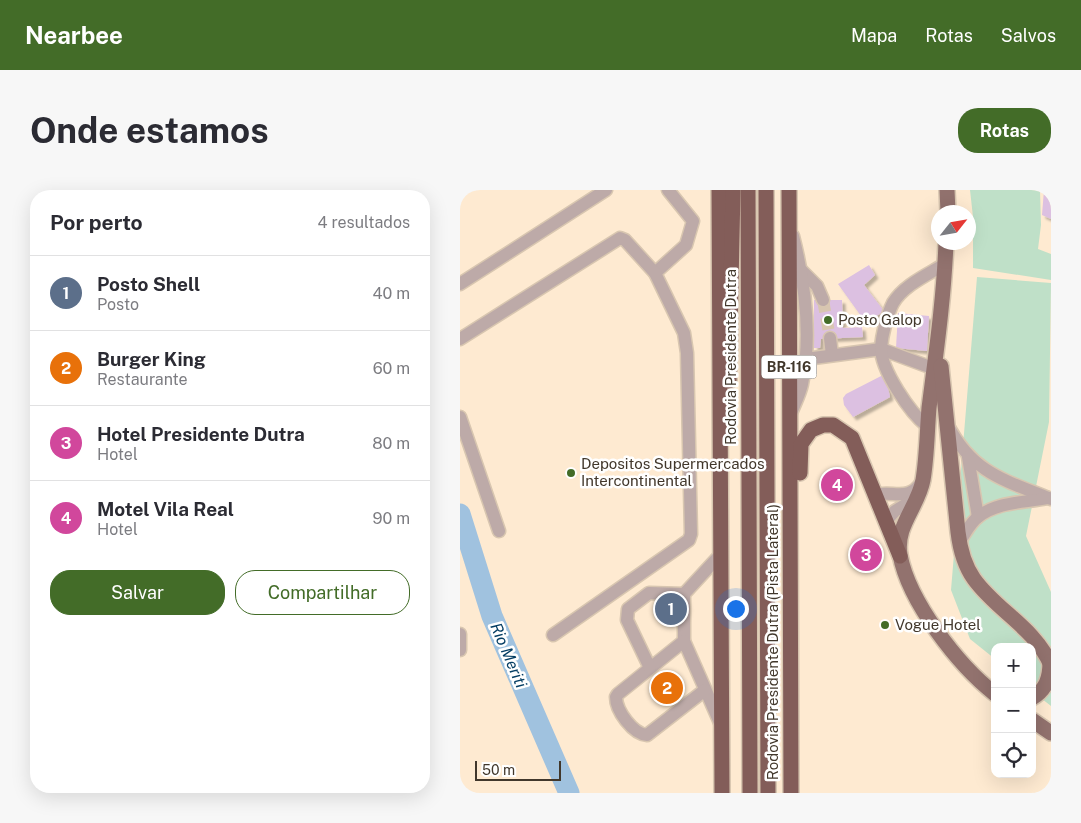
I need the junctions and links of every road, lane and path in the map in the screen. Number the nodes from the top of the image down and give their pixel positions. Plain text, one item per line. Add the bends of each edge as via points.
1 (606, 190) edge
2 (668, 190) edge
3 (733, 190) edge
4 (748, 190) edge
5 (766, 190) edge
6 (789, 190) edge
7 (947, 190) edge
8 (952, 190) edge
9 (718, 195) edge
10 (948, 205) edge
11 (949, 205) edge
12 (790, 225) junction
13 (946, 250) edge
14 (945, 264) junction
15 (802, 271) junction
16 (655, 273) junction
17 (460, 284) edge
18 (823, 300) tunnel mouth
19 (830, 338) tunnel mouth
20 (460, 339) edge
21 (938, 343) junction
22 (881, 350) junction
23 (832, 355) junction
24 (806, 359) junction
25 (935, 369) junction
26 (460, 417) edge
27 (789, 417) junction
28 (927, 426) junction
29 (948, 426) junction
30 (968, 457) junction
31 (923, 481) junction
32 (874, 496) junction
33 (916, 498) junction
34 (1050, 498) edge
35 (720, 510) junction
36 (978, 517) junction
37 (885, 522) junction
38 (499, 531) dead end
39 (959, 542) junction
40 (791, 543) junction
41 (720, 554) junction
42 (900, 556) junction
43 (684, 594) junction
44 (460, 634) edge
45 (553, 635) dead end
46 (684, 641) junction
47 (460, 650) edge
48 (1050, 663) edge
49 (650, 668) junction
50 (706, 690) junction
51 (991, 690) edge
52 (1036, 695) edge
53 (1036, 723) edge
54 (722, 727) junction
55 (1051, 733) edge
56 (722, 793) edge
57 (750, 793) edge
58 (768, 793) edge
59 (791, 793) edge

1 - 17 street
2 - 16 street via 693,221 686,245
3 - 35 highway via 728,409
4 - 57 highway, Rodovia Presidente Dutra / BR-116
5 - 58 highway, BR-116
6 - 12 highway, Rodovia Presidente Dutra (Pista Lateral) / BR-116
7 - 10 main road
8 - 11 main road
9 - 35 highway
12 - 15 street
12 - 27 highway, Rodovia Presidente Dutra (Pista Lateral) / BR-116
13 - 14 main road
14 - 21 main road
14 - 22 street via 905,290 894,304 884,329
15 - 18 street via 817,286
15 - 24 street
16 - 20 street via 625,240 617,239
16 - 45 street via 686,342 691,534 683,545
19 - 23 street
21 - 25 main road
21 - 29 main road
22 - 23 street
22 - 25 street
22 - 28 street via 898,390 918,419
23 - 24 street
24 - 27 street via 802,386
25 - 28 main road
26 - 38 street
27 - 40 highway, Rodovia Presidente Dutra (Pista Lateral) / BR-116
28 - 31 main road
29 - 30 street
29 - 39 main road
30 - 34 street via 1000,479
30 - 36 street
31 - 32 street via 906,495
31 - 33 main road
32 - 37 highway
32 - 40 highway via 852,438 833,425 811,430 802,444 798,516
33 - 37 street via 895,511
33 - 42 main road via 902,529
34 - 36 street via 1006,504
35 - 41 highway
36 - 39 street
37 - 42 highway
39 - 48 main road via 974,579 1035,637
40 - 59 highway, Rodovia Presidente Dutra (Pista Lateral) / BR-116
41 - 43 street
41 - 54 highway
42 - 51 main road via 917,596 942,639
43 - 46 street
43 - 49 street via 649,592 628,609 627,620
44 - 47 street
46 - 49 street
46 - 50 street
48 - 52 main road via 1046,684
49 - 50 street via 616,697 617,706 634,730 641,734 647,735
50 - 54 street
53 - 55 main road
54 - 56 highway

